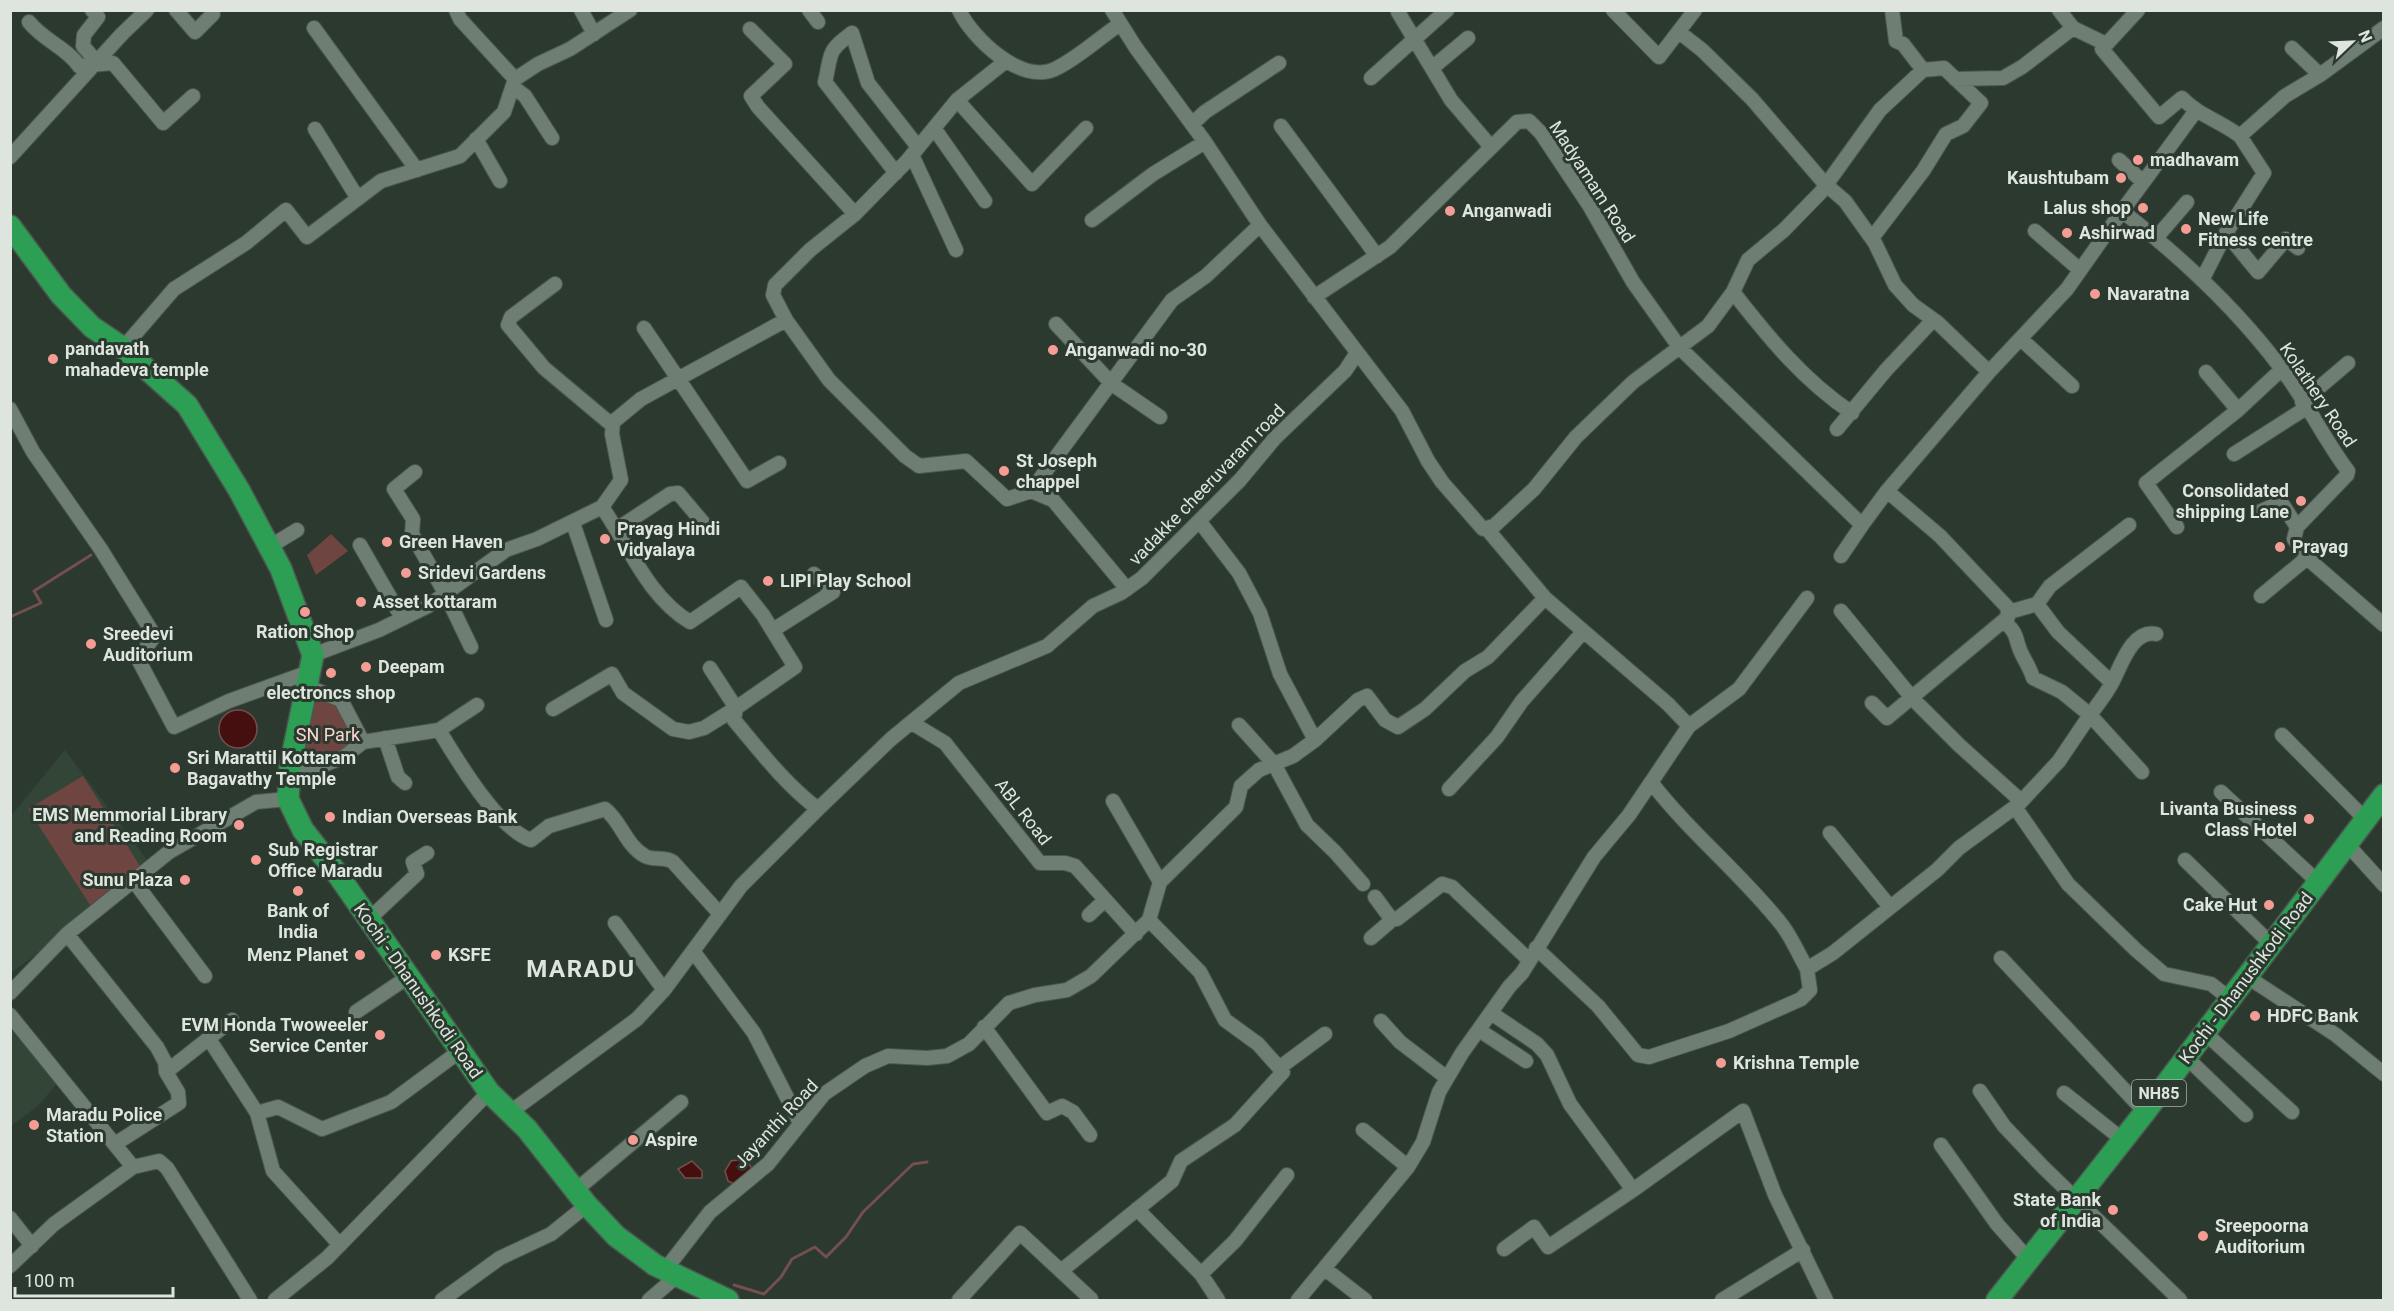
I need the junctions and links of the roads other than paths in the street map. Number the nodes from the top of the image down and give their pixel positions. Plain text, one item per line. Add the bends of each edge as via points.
1 (92, 10) edge
2 (147, 10) edge
3 (176, 10) edge
4 (456, 10) edge
5 (581, 10) edge
6 (630, 10) edge
7 (809, 10) edge
8 (959, 10) edge
9 (1112, 10) edge
10 (1447, 10) edge
11 (1613, 10) edge
12 (1695, 10) edge
13 (1892, 10) edge
14 (2059, 10) edge
15 (2138, 10) edge
16 (1398, 12) dead end
17 (213, 14) dead end
18 (29, 22) dead end
19 (818, 22) dead end
20 (1120, 24) junction
21 (314, 28) dead end
22 (2073, 28) junction
23 (2384, 28) edge
24 (750, 29) dead end
25 (1679, 32) junction
26 (594, 34) junction
27 (1468, 38) dead end
28 (1416, 40) junction
29 (2106, 44) junction
30 (2292, 48) dead end
31 (1006, 61) junction
32 (95, 63) junction
33 (1279, 63) dead end
34 (1432, 68) junction
35 (1923, 70) junction
36 (2320, 75) junction
37 (1371, 78) dead end
38 (1955, 79) junction
39 (514, 83) junction
40 (193, 96) dead end
41 (957, 100) junction
42 (2195, 112) junction
43 (163, 123) junction
44 (1192, 124) junction
45 (1281, 126) dead end
46 (934, 128) junction
47 (1086, 128) dead end
48 (315, 129) dead end
49 (156, 136) dead end
50 (2240, 136) junction
51 (552, 138) dead end
52 (476, 139) junction
53 (1205, 142) junction
54 (1491, 147) junction
55 (915, 151) junction
56 (10, 157) edge
57 (2119, 160) dead end
58 (417, 170) junction
59 (896, 173) junction
60 (500, 181) dead end
61 (2142, 181) junction
62 (1825, 184) junction
63 (357, 197) junction
64 (985, 201) dead end
65 (2187, 202) dead end
66 (2122, 211) junction
67 (855, 214) junction
68 (1092, 220) dead end
69 (1260, 225) junction
70 (10, 226) edge
71 (2035, 231) dead end
72 (2226, 232) junction
73 (1872, 238) junction
74 (2156, 238) junction
75 (2298, 248) dead end
76 (956, 250) dead end
77 (1377, 256) junction
78 (2080, 270) junction
79 (2202, 280) junction
80 (555, 284) dead end
81 (1733, 292) junction
82 (1314, 297) junction
83 (786, 320) junction
84 (1933, 320) junction
85 (1056, 324) dead end
86 (644, 328) dead end
87 (2021, 339) junction
88 (123, 348) junction
89 (1680, 348) junction
90 (1357, 353) junction
91 (2348, 363) dead end
92 (2282, 369) junction
93 (1989, 372) junction
94 (2206, 372) dead end
95 (681, 379) junction
96 (1112, 384) junction
97 (2072, 386) dead end
98 (2304, 405) junction
99 (10, 409) edge
100 (2238, 410) junction
101 (1852, 413) junction
102 (1160, 417) dead end
103 (612, 425) junction
104 (1837, 429) dead end
105 (2234, 454) dead end
106 (779, 463) dead end
107 (415, 472) dead end
108 (1031, 491) junction
109 (1887, 491) junction
110 (602, 507) junction
111 (2259, 512) dead end
112 (1200, 522) junction
113 (573, 523) junction
114 (1862, 525) junction
115 (2129, 525) dead end
116 (706, 526) dead end
117 (2297, 527) junction
118 (2177, 528) dead end
119 (617, 529) junction
120 (1487, 529) junction
121 (297, 530) dead end
122 (360, 545) dead end
123 (269, 547) junction
124 (1841, 556) dead end
125 (2307, 558) junction
126 (814, 574) dead end
127 (1127, 589) junction
128 (446, 593) junction
129 (2261, 596) dead end
130 (1545, 598) junction
131 (1807, 598) dead end
132 (2037, 604) junction
133 (1841, 610) dead end
134 (2008, 614) junction
135 (402, 618) junction
136 (606, 620) dead end
137 (2384, 625) edge
138 (773, 630) junction
139 (1583, 632) junction
140 (2156, 634) dead end
141 (471, 647) dead end
142 (710, 668) dead end
143 (309, 671) junction
144 (2112, 683) junction
145 (1913, 699) junction
146 (1872, 703) dead end
147 (477, 705) dead end
148 (736, 708) junction
149 (552, 709) dead end
150 (2090, 714) junction
151 (912, 723) junction
152 (1239, 726) dead end
153 (1689, 726) junction
154 (439, 730) junction
155 (2282, 735) dead end
156 (385, 738) junction
157 (1315, 741) junction
158 (363, 742) junction
159 (1274, 764) junction
160 (290, 767) junction
161 (2142, 772) dead end
162 (1651, 782) junction
163 (405, 783) dead end
164 (1449, 789) dead end
165 (2221, 792) dead end
166 (288, 799) junction
167 (1113, 801) dead end
168 (2018, 804) junction
169 (818, 809) junction
170 (2376, 809) edge
171 (1830, 833) dead end
172 (2347, 844) junction
173 (427, 853) dead end
174 (2185, 860) dead end
175 (133, 880) junction
176 (1160, 882) junction
177 (2318, 882) junction
178 (1363, 884) dead end
179 (2384, 885) edge
180 (1375, 897) dead end
181 (1105, 900) junction
182 (1890, 907) junction
183 (720, 914) junction
184 (1089, 915) dead end
185 (368, 920) junction
186 (1149, 920) junction
187 (1392, 921) junction
188 (615, 923) dead end
189 (67, 934) junction
190 (1136, 934) junction
191 (1371, 938) dead end
192 (2270, 943) junction
193 (693, 951) junction
194 (1533, 954) junction
195 (2001, 958) dead end
196 (1807, 969) junction
197 (205, 976) dead end
198 (2246, 976) junction
199 (408, 977) junction
200 (664, 990) junction
201 (10, 993) edge
202 (2229, 998) junction
203 (356, 1012) dead end
204 (1491, 1013) junction
205 (10, 1015) edge
206 (232, 1020) dead end
207 (1381, 1021) dead end
208 (984, 1028) junction
209 (1479, 1030) junction
210 (2204, 1032) junction
211 (1325, 1034) dead end
212 (209, 1039) junction
213 (460, 1051) junction
214 (2186, 1057) junction
215 (1526, 1061) dead end
216 (1279, 1068) junction
217 (166, 1072) junction
218 (2384, 1074) edge
219 (1447, 1078) junction
220 (1980, 1091) dead end
221 (489, 1092) junction
222 (2064, 1094) dead end
223 (681, 1102) dead end
224 (2145, 1112) junction
225 (2292, 1112) dead end
226 (257, 1113) junction
227 (509, 1113) junction
228 (2246, 1115) dead end
229 (800, 1123) junction
230 (1363, 1130) dead end
231 (1090, 1135) dead end
232 (2123, 1140) junction
233 (115, 1144) junction
234 (1941, 1145) dead end
235 (1397, 1159) junction
236 (133, 1167) junction
237 (1287, 1175) dead end
238 (1633, 1190) junction
239 (581, 1197) junction
240 (2077, 1199) junction
241 (1137, 1209) junction
242 (10, 1218) edge
243 (340, 1245) junction
244 (32, 1246) junction
245 (1504, 1249) dead end
246 (1803, 1250) junction
247 (2029, 1260) junction
248 (10, 1266) edge
249 (1324, 1269) junction
250 (1061, 1271) junction
251 (671, 1273) junction
252 (1201, 1274) junction
253 (1091, 1299) dead end
254 (250, 1300) edge
255 (275, 1300) edge
256 (442, 1300) edge
257 (650, 1300) edge
258 (728, 1300) edge
259 (959, 1300) edge
260 (1218, 1300) edge
261 (1298, 1300) edge
262 (1365, 1300) edge
263 (1722, 1300) edge
264 (1826, 1300) edge
265 (1997, 1300) edge
266 (2180, 1300) edge

1 - 32 street via 98,17 84,35 83,46
2 - 32 street
3 - 17 street via 195,32
4 - 39 street
5 - 26 street
6 - 26 street
7 - 19 street
8 - 31 street via 980,40
9 - 20 street
10 - 28 street
11 - 25 street via 1659,57
12 - 25 street
13 - 35 street via 1896,41 1903,44
14 - 22 street
15 - 29 street
16 - 28 street
18 - 32 street via 79,66
20 - 31 street via 1053,70 1031,71
20 - 44 street
21 - 58 street
22 - 29 street
22 - 38 street via 2003,78
23 - 36 street
24 - 67 street via 785,64 751,96
25 - 62 street via 1752,99
26 - 39 street
27 - 34 street
28 - 34 street
28 - 37 street
29 - 42 street via 2102,49 2159,117 2181,98
30 - 36 street
31 - 41 street
32 - 43 street via 113,63
32 - 56 street
33 - 44 street
34 - 54 street via 1459,112
35 - 38 street via 1944,68
35 - 62 street via 1880,110
36 - 50 street via 2285,96
38 - 73 street via 1981,104 1963,126 1946,134
39 - 51 street
39 - 52 street via 504,112
40 - 43 street
41 - 46 street
41 - 47 street via 1032,184
42 - 50 street via 2207,114
42 - 61 street
43 - 49 street
44 - 53 street
45 - 77 street
46 - 55 street
46 - 64 street
48 - 63 street
50 - 72 street via 2264,173
52 - 58 street via 460,156
52 - 60 street
53 - 68 street via 1153,174
53 - 69 street
54 - 77 street, Madyamam Road
54 - 89 street, Madyamam Road via 1523,120 1541,133 1589,204 1633,282
55 - 59 street
55 - 59 street via 868,83 852,33 829,54 825,82
55 - 76 street
57 - 61 street
58 - 63 street via 381,181
59 - 67 street
61 - 66 street
62 - 73 street via 1845,201
62 - 81 street via 1807,208 1748,260
63 - 88 street via 308,237 285,210 246,243 174,289
65 - 74 street
66 - 74 street, Kolathery Road
66 - 78 street
67 - 83 street via 775,285 773,295
69 - 82 street
69 - 96 street via 1206,276 1172,300
70 - 88 highway via 61,295 92,327
71 - 78 street
72 - 75 street via 2258,272 2286,239
72 - 79 street
73 - 84 street via 1895,285
74 - 79 street, Kolathery Road
77 - 82 street, Madyamam Road
78 - 87 street
79 - 92 street, Kolathery Road
80 - 103 street via 512,317 508,325 544,368
81 - 89 street via 1708,326
81 - 101 street via 1788,360 1821,392
82 - 90 street
83 - 95 street
83 - 108 street via 829,380 919,466 966,461 1007,499
84 - 93 street
84 - 101 street via 1880,376
85 - 96 street
86 - 95 street
87 - 93 street
87 - 97 street
88 - 123 highway via 187,405
89 - 114 street
89 - 120 street via 1633,382 1576,437 1534,489
90 - 112 street, vadakke cheeruvaram road via 1345,371 1275,438 1263,456
90 - 120 street via 1402,411 1442,482 1478,525
91 - 98 street
92 - 98 street, Kolathery Road
92 - 100 street
93 - 109 street
94 - 100 street
95 - 103 street via 641,399
95 - 106 street via 747,481
96 - 102 street
96 - 108 street
98 - 105 street
98 - 117 street, Kolathery Road via 2348,473
99 - 143 street via 33,452 151,630 153,638 138,659 174,727
100 - 118 street via 2146,483
101 - 104 street
103 - 110 street via 621,480
107 - 128 street via 394,489 413,519 412,534
108 - 127 street via 1053,500
109 - 114 street
109 - 134 street via 1940,536 1985,582
110 - 113 street
110 - 119 street
111 - 117 street via 2281,502
112 - 127 street, vadakke cheeruvaram road via 1166,558
112 - 157 street via 1245,583 1260,613 1280,674
113 - 128 street via 506,549
113 - 136 street
114 - 124 street
115 - 132 street via 2050,586
116 - 119 street via 678,493 669,494
117 - 125 street via 2294,539
119 - 138 street via 654,591 674,612 690,622 741,587
120 - 130 street
121 - 123 street
122 - 135 street
123 - 143 highway via 281,569
125 - 129 street
125 - 137 street
126 - 138 street via 832,592
127 - 151 street, vadakke cheeruvaram road via 1093,606 1047,646 959,683
128 - 135 street
128 - 141 street
130 - 139 street
130 - 157 street via 1488,657 1465,671 1425,709 1398,727 1385,720 1367,696
131 - 153 street via 1739,689
132 - 134 street
132 - 144 street via 2058,632
133 - 145 street
134 - 145 street
134 - 150 street via 2007,624 2017,634 2033,678 2052,685
135 - 143 street
138 - 148 street via 795,667
139 - 153 street
139 - 164 street
140 - 144 street via 2134,642
142 - 148 street
143 - 158 street via 341,700
143 - 160 highway, Kochi - Dhanushkodi Road
144 - 150 street
145 - 146 street via 1887,718
145 - 168 street
147 - 154 street
148 - 149 street via 704,728 689,732 673,729 623,693 612,674
148 - 169 street via 734,720 766,759
150 - 161 street
150 - 168 street via 2059,761
151 - 169 street, vadakke cheeruvaram road
151 - 181 street, ABL Road via 945,743 1040,863 1075,866
152 - 159 street
153 - 162 street
154 - 156 street
154 - 183 street via 470,780 521,837 531,840 549,826 605,809 635,847 645,856 673,862
155 - 170 street
156 - 158 street
156 - 163 street via 398,777
157 - 159 street
158 - 160 street via 344,757 316,768
159 - 176 street via 1259,770 1241,786 1236,807
159 - 178 street via 1307,825
160 - 166 highway, Kochi - Dhanushkodi Road
162 - 194 street via 1594,857
162 - 196 street via 1783,926
165 - 177 street
166 - 175 street via 256,802 212,825
166 - 185 highway, Kochi - Dhanushkodi Road via 303,830
167 - 176 street
168 - 182 street
168 - 202 street via 2068,884 2136,950 2164,974 2211,984
169 - 183 street, vadakke cheeruvaram road via 741,886
170 - 172 highway, Kochi - Dhanushkodi Road
171 - 182 street
172 - 177 highway, Kochi - Dhanushkodi Road
172 - 179 street
173 - 185 street via 413,862 417,874
174 - 192 street
175 - 189 street
175 - 197 street
176 - 186 street
177 - 192 highway, Kochi - Dhanushkodi Road / NH85
180 - 187 street
181 - 184 street
181 - 190 street, ABL Road
182 - 196 street
183 - 193 street, vadakke cheeruvaram road
185 - 199 highway, Kochi - Dhanushkodi Road
186 - 190 street, Jayanthi Road
186 - 216 street via 1200,972 1225,1020 1258,1044
187 - 191 street
187 - 194 street via 1442,884 1452,887 1513,945
188 - 200 street
189 - 201 street
189 - 217 street via 157,1047
190 - 208 street, Jayanthi Road via 1095,972 1067,990 1035,994 1009,1003
192 - 198 highway, Kochi - Dhanushkodi Road / NH85
193 - 200 street, vadakke cheeruvaram road
193 - 229 street via 754,1033
194 - 196 street via 1598,1006 1638,1055 1650,1057 1729,1031 1801,999 1810,990
194 - 204 street
195 - 224 street
198 - 202 highway, Kochi - Dhanushkodi Road / NH85
198 - 218 street via 2336,1035
199 - 203 street
199 - 213 highway, Kochi - Dhanushkodi Road
200 - 227 street, vadakke cheeruvaram road via 637,1019
202 - 210 highway, Kochi - Dhanushkodi Road / NH85
204 - 209 street
204 - 238 street via 1547,1055 1570,1104
205 - 233 street
206 - 212 street
207 - 219 street via 1400,1042
208 - 229 street, Jayanthi Road via 969,1044 947,1056 888,1056 865,1066 824,1094
208 - 231 street via 1047,1113 1062,1106 1073,1112
209 - 215 street
209 - 219 street
210 - 214 highway, Kochi - Dhanushkodi Road / NH85
210 - 225 street
211 - 216 street
212 - 217 street
212 - 226 street
213 - 221 highway, Kochi - Dhanushkodi Road
213 - 226 street via 391,1102 322,1129 278,1107
214 - 224 highway, Kochi - Dhanushkodi Road / NH85
214 - 228 street
216 - 241 street via 1283,1072 1235,1125 1181,1161 1172,1181
217 - 233 street via 178,1092 179,1103
219 - 235 street via 1438,1092 1424,1143
220 - 240 street via 2004,1126
221 - 227 highway, Kochi - Dhanushkodi Road
221 - 243 street
222 - 232 street
223 - 239 street
224 - 232 highway, Kochi - Dhanushkodi Road / NH85
226 - 243 street via 273,1171
227 - 239 highway, Kochi - Dhanushkodi Road
229 - 251 street, Jayanthi Road via 768,1164 710,1212
230 - 235 street
232 - 240 highway, Kochi - Dhanushkodi Road / NH85
233 - 236 street
234 - 247 street via 1997,1224
235 - 249 street
236 - 244 street via 54,1224
236 - 254 street via 159,1161 168,1168
237 - 252 street via 1235,1241
238 - 245 street via 1548,1247 1534,1227
238 - 246 street via 1743,1111 1775,1195
239 - 251 highway, Kochi - Dhanushkodi Road via 616,1236
239 - 256 street via 551,1234 500,1258
240 - 247 highway, Kochi - Dhanushkodi Road / NH85
240 - 266 street
241 - 250 street
241 - 252 street
242 - 244 street
243 - 255 street
244 - 248 street
246 - 263 street
246 - 264 street
247 - 265 highway, Kochi - Dhanushkodi Road / NH85
249 - 261 street
249 - 262 street
250 - 253 street
250 - 259 street via 1020,1233
251 - 257 street, Jayanthi Road
251 - 258 highway, Kochi - Dhanushkodi Road
252 - 260 street

